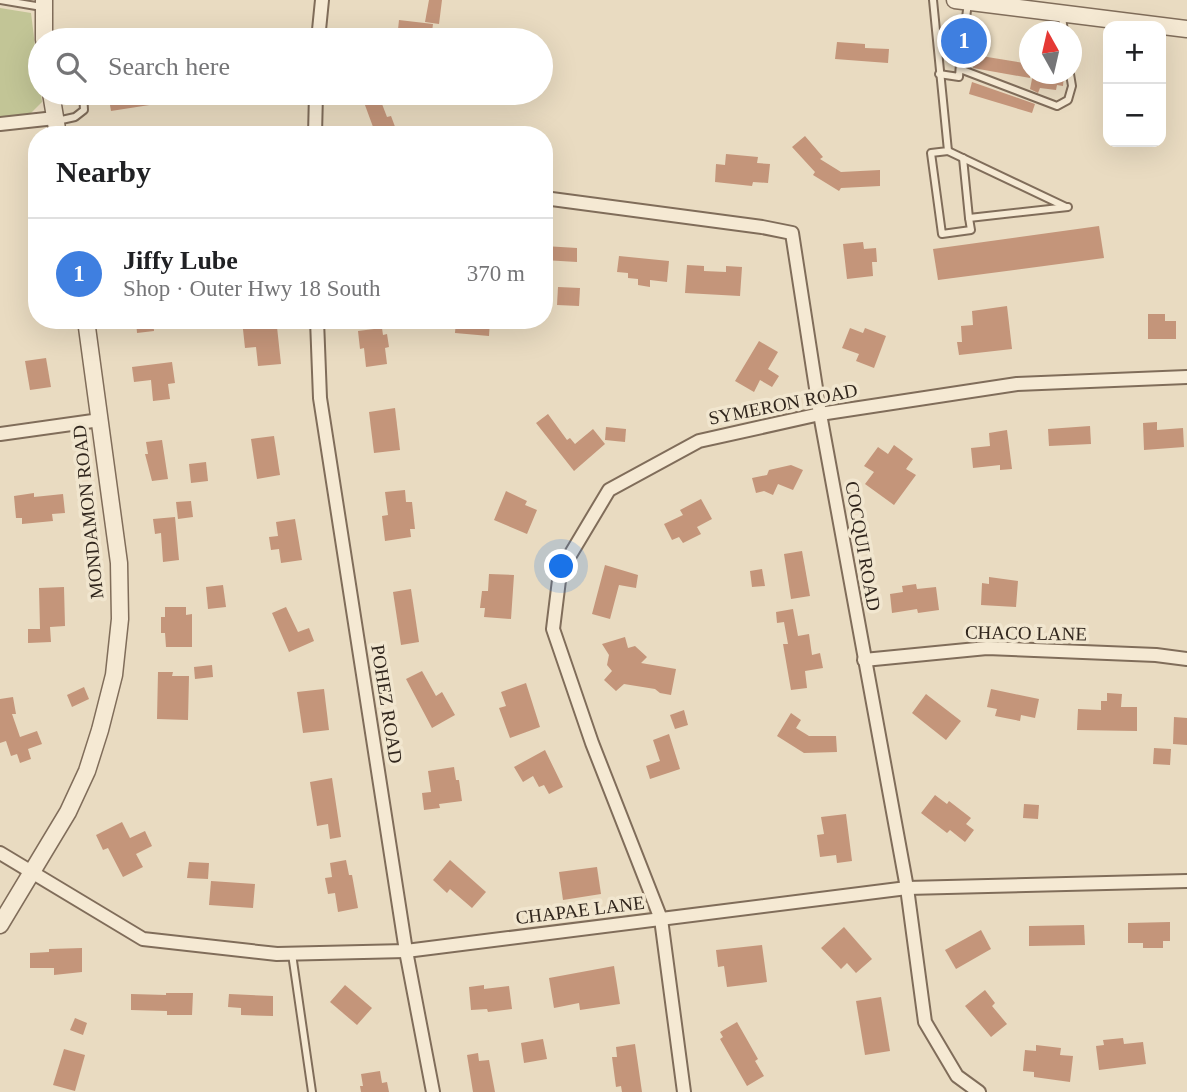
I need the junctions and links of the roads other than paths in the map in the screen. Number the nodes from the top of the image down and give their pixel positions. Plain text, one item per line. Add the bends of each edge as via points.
1 (0, 0) edge
2 (322, 0) edge
3 (933, 0) edge
4 (962, 1) edge
5 (19, 2) edge
6 (44, 4) edge
7 (1062, 14) junction
8 (1063, 21) edge
9 (44, 28) edge
10 (319, 28) edge
11 (1187, 29) edge
12 (964, 32) dead end
13 (961, 49) dead end
14 (960, 69) junction
15 (939, 74) junction
16 (1072, 84) edge
17 (53, 105) edge
18 (84, 105) edge
19 (316, 105) edge
20 (0, 124) edge
21 (56, 125) edge
22 (315, 126) edge
23 (948, 150) junction
24 (964, 158) junction
25 (553, 199) edge
26 (969, 218) junction
27 (87, 329) edge
28 (317, 329) edge
29 (1187, 377) edge
30 (820, 414) junction
31 (100, 420) junction
32 (0, 434) edge
33 (1187, 659) edge
34 (864, 660) junction
35 (0, 853) edge
36 (32, 873) junction
37 (1187, 881) edge
38 (907, 888) junction
39 (661, 919) junction
40 (0, 925) edge
41 (406, 951) junction
42 (292, 954) junction
43 (312, 1092) edge
44 (433, 1092) edge
45 (684, 1092) edge
46 (979, 1092) edge

1 - 5 lane
2 - 10 street
3 - 15 lane
4 - 7 street
4 - 12 lane
5 - 6 lane
6 - 9 street
7 - 8 lane
7 - 11 street
13 - 14 lane
14 - 15 lane via 958,77
14 - 16 lane via 1057,106 1068,100
15 - 23 lane
17 - 21 street
18 - 21 lane via 75,117
19 - 22 street
20 - 21 street
23 - 24 lane
23 - 26 lane via 932,153 942,234 971,230
24 - 26 lane
24 - 26 lane via 1068,207
25 - 30 street, COCQUI ROAD via 792,233
27 - 31 street, MONDAMON ROAD
28 - 41 street, POHEZ ROAD via 320,398
29 - 30 street, SYMERON ROAD via 1017,384
30 - 34 street, COCQUI ROAD
30 - 39 street, SYMERON ROAD via 699,440 609,490 560,572 553,629
31 - 32 street
31 - 36 street, MONDAMON ROAD via 119,563 114,675 87,771
33 - 34 street, CHACO LANE via 987,648
34 - 38 street, COCQUI ROAD
35 - 36 street, CHAPAE LANE
36 - 40 street, MONDAMON ROAD
36 - 42 street, CHAPAE LANE via 143,939
37 - 38 street, CHAPAE LANE
38 - 39 street, CHAPAE LANE
38 - 46 street, COCQUI ROAD via 925,1022 957,1076
39 - 41 street, CHAPAE LANE
39 - 45 street, SYMERON ROAD
41 - 42 street, CHAPAE LANE
41 - 44 street, POHEZ ROAD
42 - 43 lane

